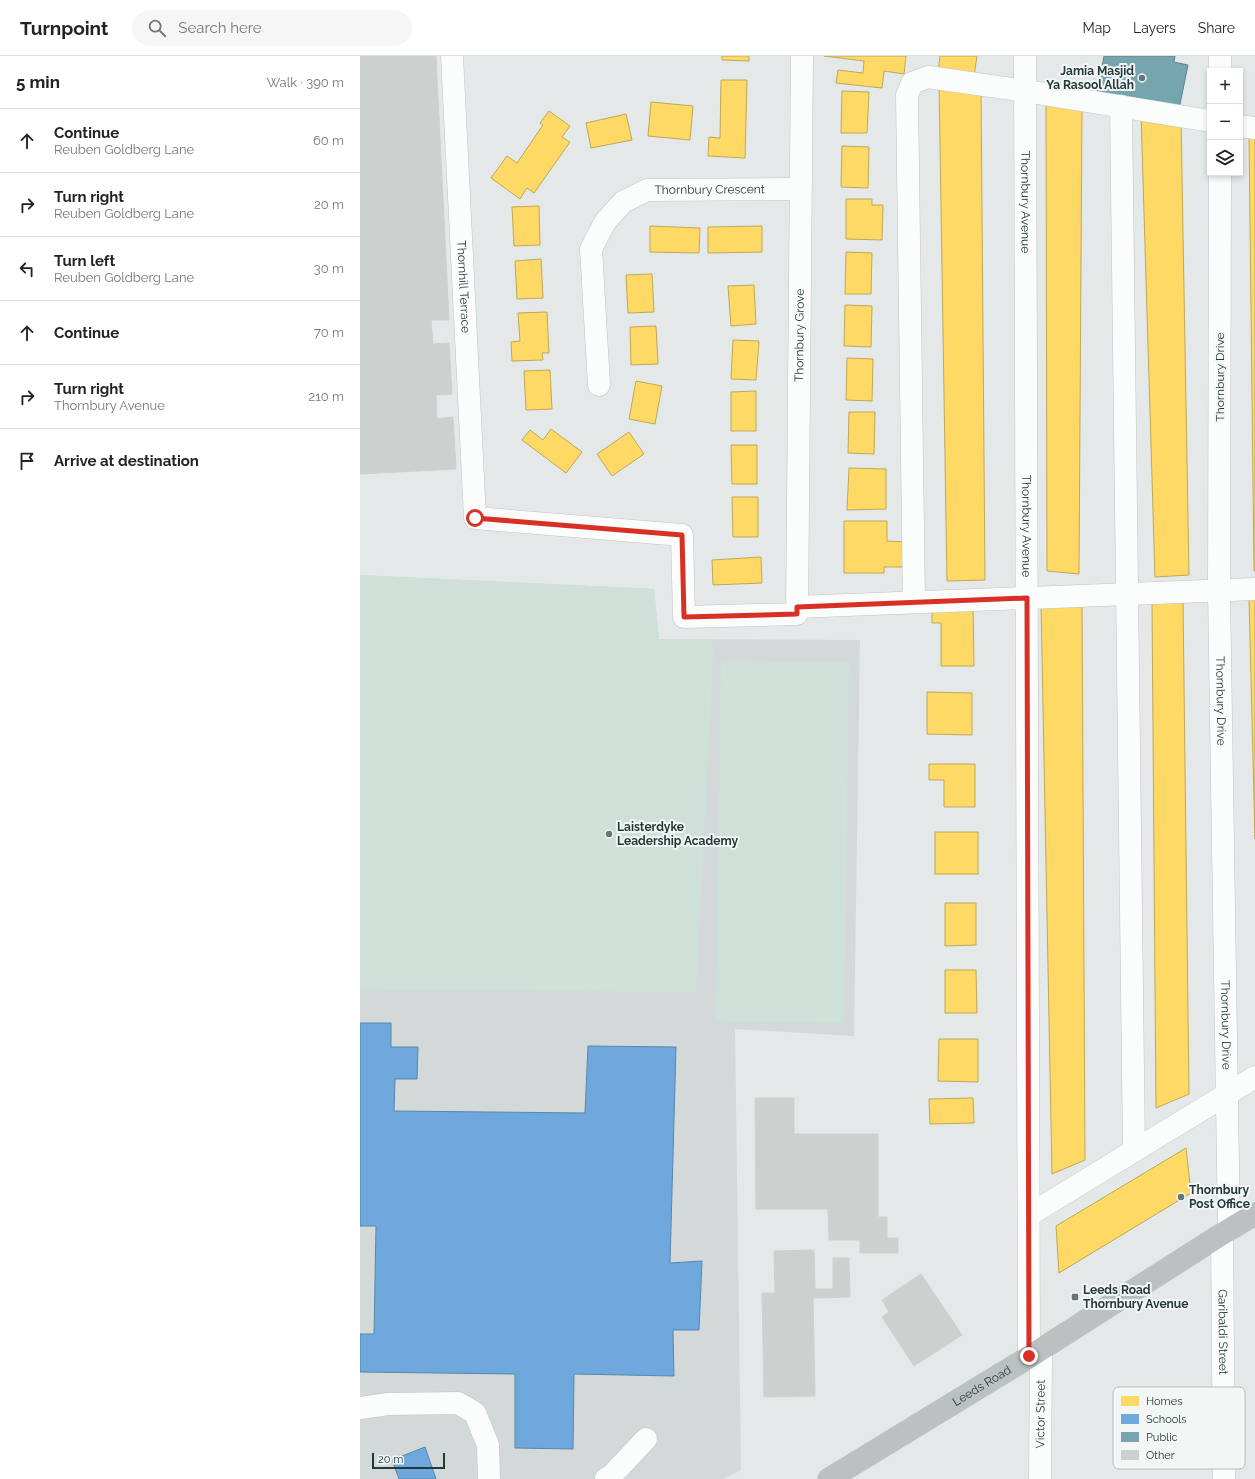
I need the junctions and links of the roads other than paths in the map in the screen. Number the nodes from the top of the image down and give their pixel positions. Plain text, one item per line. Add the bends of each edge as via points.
1 (452, 56) edge
2 (802, 56) edge
3 (1026, 56) edge
4 (1220, 56) edge
5 (1220, 68) edge
6 (1026, 91) junction
7 (1121, 106) junction
8 (1207, 120) edge
9 (1243, 126) edge
10 (1255, 128) edge
11 (1220, 176) edge
12 (800, 189) junction
13 (599, 385) dead end
14 (1255, 589) edge
15 (1219, 590) junction
16 (1126, 594) junction
17 (1027, 598) junction
18 (914, 602) junction
19 (797, 611) junction
20 (1255, 1077) edge
21 (1227, 1094) junction
22 (1134, 1151) junction
23 (1029, 1214) junction
24 (1255, 1214) edge
25 (1225, 1232) junction
26 (1035, 1353) junction
27 (1224, 1387) edge
28 (360, 1408) edge
29 (646, 1439) dead end
30 (1224, 1469) edge
31 (489, 1479) edge
32 (606, 1479) edge
33 (829, 1479) edge
34 (1040, 1479) edge
35 (1224, 1479) edge

1 - 19 street, Thornhill Terrace via 475,518 682,535 684,617
2 - 12 street, Thornbury Grove
3 - 6 street, Thornbury Avenue
4 - 5 street
6 - 7 street
6 - 17 street, Thornbury Avenue
6 - 18 street via 928,77 912,83 907,95
7 - 8 street
7 - 16 street
9 - 10 street
11 - 15 street, Thornbury Drive
12 - 13 street, Thornbury Crescent via 647,190 623,202 605,222 592,248
12 - 19 street, Thornbury Grove
14 - 15 street
15 - 16 street
15 - 21 street, Thornbury Drive
16 - 17 street
16 - 22 street
17 - 18 street
17 - 23 street, Thornbury Avenue
18 - 19 street
20 - 21 street
21 - 22 street
21 - 25 street, Thornbury Drive
22 - 23 street
23 - 26 street, Thornbury Avenue
24 - 25 highway, Leeds Road
25 - 26 highway, Leeds Road
25 - 27 street, Garibaldi Street
26 - 33 highway, Leeds Road
26 - 34 street, Victor Street
28 - 31 street via 388,1404 458,1403 475,1413 488,1445
29 - 32 street
30 - 35 street, Garibaldi Street

